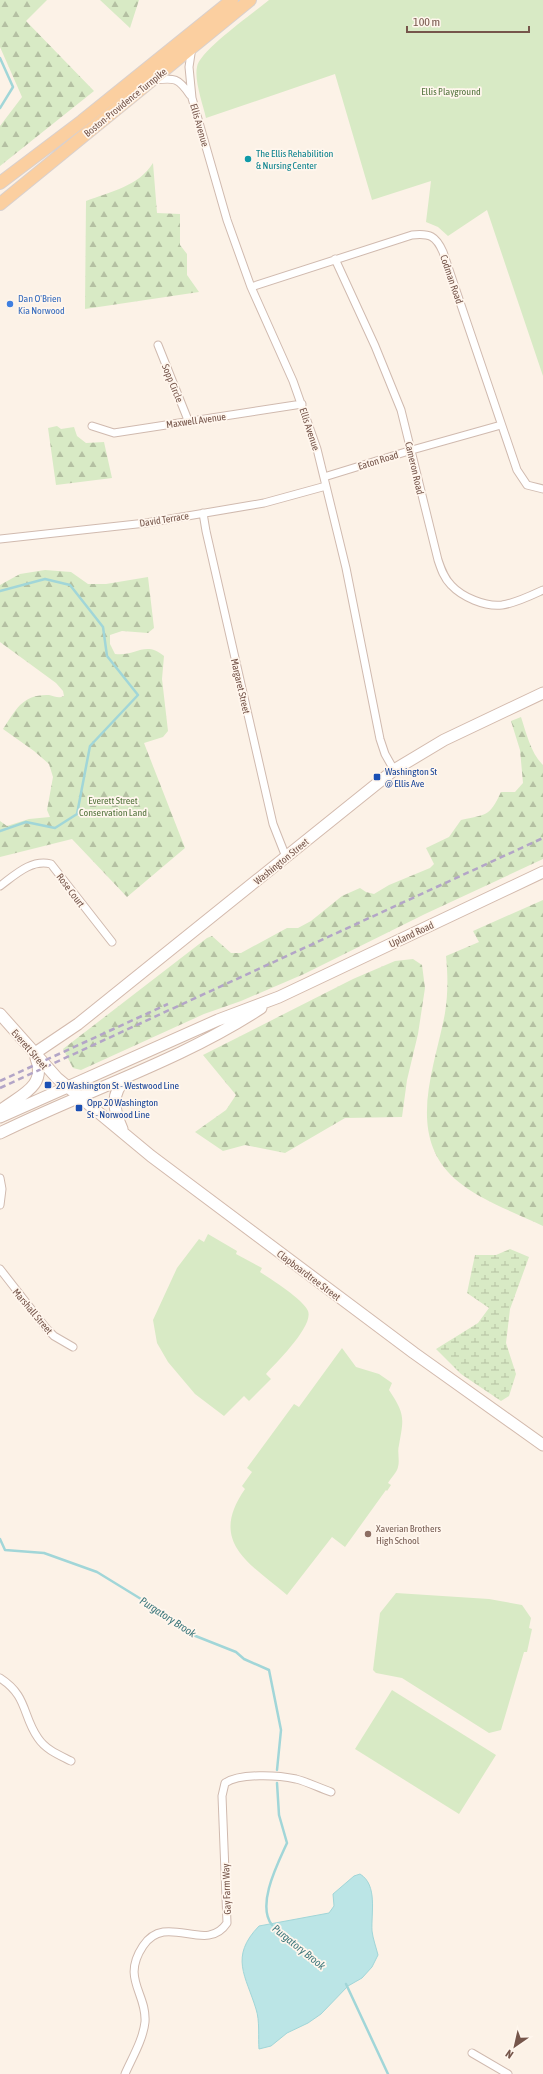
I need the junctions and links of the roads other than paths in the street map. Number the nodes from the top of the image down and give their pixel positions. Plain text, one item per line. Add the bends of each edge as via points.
1 (232, 0) edge
2 (250, 0) edge
3 (192, 47) junction
4 (152, 80) junction
5 (192, 98) junction
6 (0, 183) edge
7 (0, 204) edge
8 (335, 259) junction
9 (251, 287) junction
10 (158, 345) dead end
11 (302, 404) junction
12 (188, 420) junction
13 (501, 425) junction
14 (92, 426) dead end
15 (412, 450) junction
16 (324, 477) junction
17 (326, 486) junction
18 (543, 490) edge
19 (203, 513) junction
20 (0, 539) edge
21 (543, 590) edge
22 (543, 693) edge
23 (394, 770) junction
24 (286, 857) junction
25 (543, 872) edge
26 (0, 886) edge
27 (112, 942) dead end
28 (279, 997) junction
29 (0, 1014) edge
30 (35, 1053) junction
31 (130, 1076) junction
32 (68, 1088) junction
33 (80, 1097) junction
34 (0, 1111) edge
35 (0, 1117) edge
36 (122, 1131) junction
37 (0, 1133) edge
38 (0, 1178) edge
39 (0, 1205) edge
40 (0, 1269) edge
41 (73, 1347) dead end
42 (543, 1445) edge
43 (0, 1678) edge
44 (71, 1762) dead end
45 (331, 1792) dead end
46 (472, 2053) dead end
47 (125, 2074) edge
48 (508, 2074) edge

1 - 6 main road, Boston-Providence Turnpike via 82,121
2 - 3 main road, Boston-Providence Turnpike
3 - 4 main road, Boston-Providence Turnpike
3 - 5 street, Ellis Avenue via 188,67
4 - 5 street, Ellis Avenue via 176,79 183,84
4 - 7 main road, Boston-Providence Turnpike
5 - 9 street, Ellis Avenue via 227,220
8 - 9 street, Codman Road
8 - 13 street, Codman Road via 424,233 439,243
8 - 15 street, Cameron Road via 401,410
9 - 11 street, Ellis Avenue
10 - 12 street, Sopp Circle
11 - 12 street, Maxwell Avenue
11 - 16 street, Ellis Avenue
12 - 14 street, Maxwell Avenue via 114,433
13 - 15 street, Eaton Road
13 - 18 street, Codman Road via 523,481 527,485
15 - 16 street, Eaton Road
15 - 21 street, Cameron Road via 438,560 444,576 451,585 472,599 500,606
16 - 17 street, Ellis Avenue
17 - 19 street, David Terrace via 264,503
17 - 23 street, Ellis Avenue via 346,568 380,739
19 - 20 street, David Terrace via 146,523
19 - 24 street, Margaret Street via 273,824
22 - 23 main road, Washington Street via 444,740
23 - 24 main road, Washington Street
24 - 30 main road, Washington Street via 78,1024
25 - 28 main road, Upland Road
26 - 27 street, Rose Court via 27,867 40,862 51,864
28 - 31 main road, Upland Road via 213,1037
28 - 32 main road, Upland Road via 223,1018
29 - 30 main road, Everett Street
30 - 32 main road, Everett Street
30 - 34 main road via 40,1073 37,1082
31 - 33 main road, Upland Road
31 - 36 main road via 118,1089 114,1100
32 - 33 main road, Everett Street
32 - 35 main road
33 - 36 main road, Clapboardtree Street
33 - 37 main road
36 - 42 main road, Clapboardtree Street via 278,1252
38 - 39 street
40 - 41 street, Marshall Street via 46,1328
43 - 44 street via 11,1686 20,1698 38,1739 51,1751
45 - 47 street, Gay Farm Way via 296,1779 274,1776 239,1777 225,1783 222,1796 227,1923 222,1931 212,1935 200,1936 168,1931 150,1938 144,1945 135,1965 134,1977 145,2021
46 - 48 street

